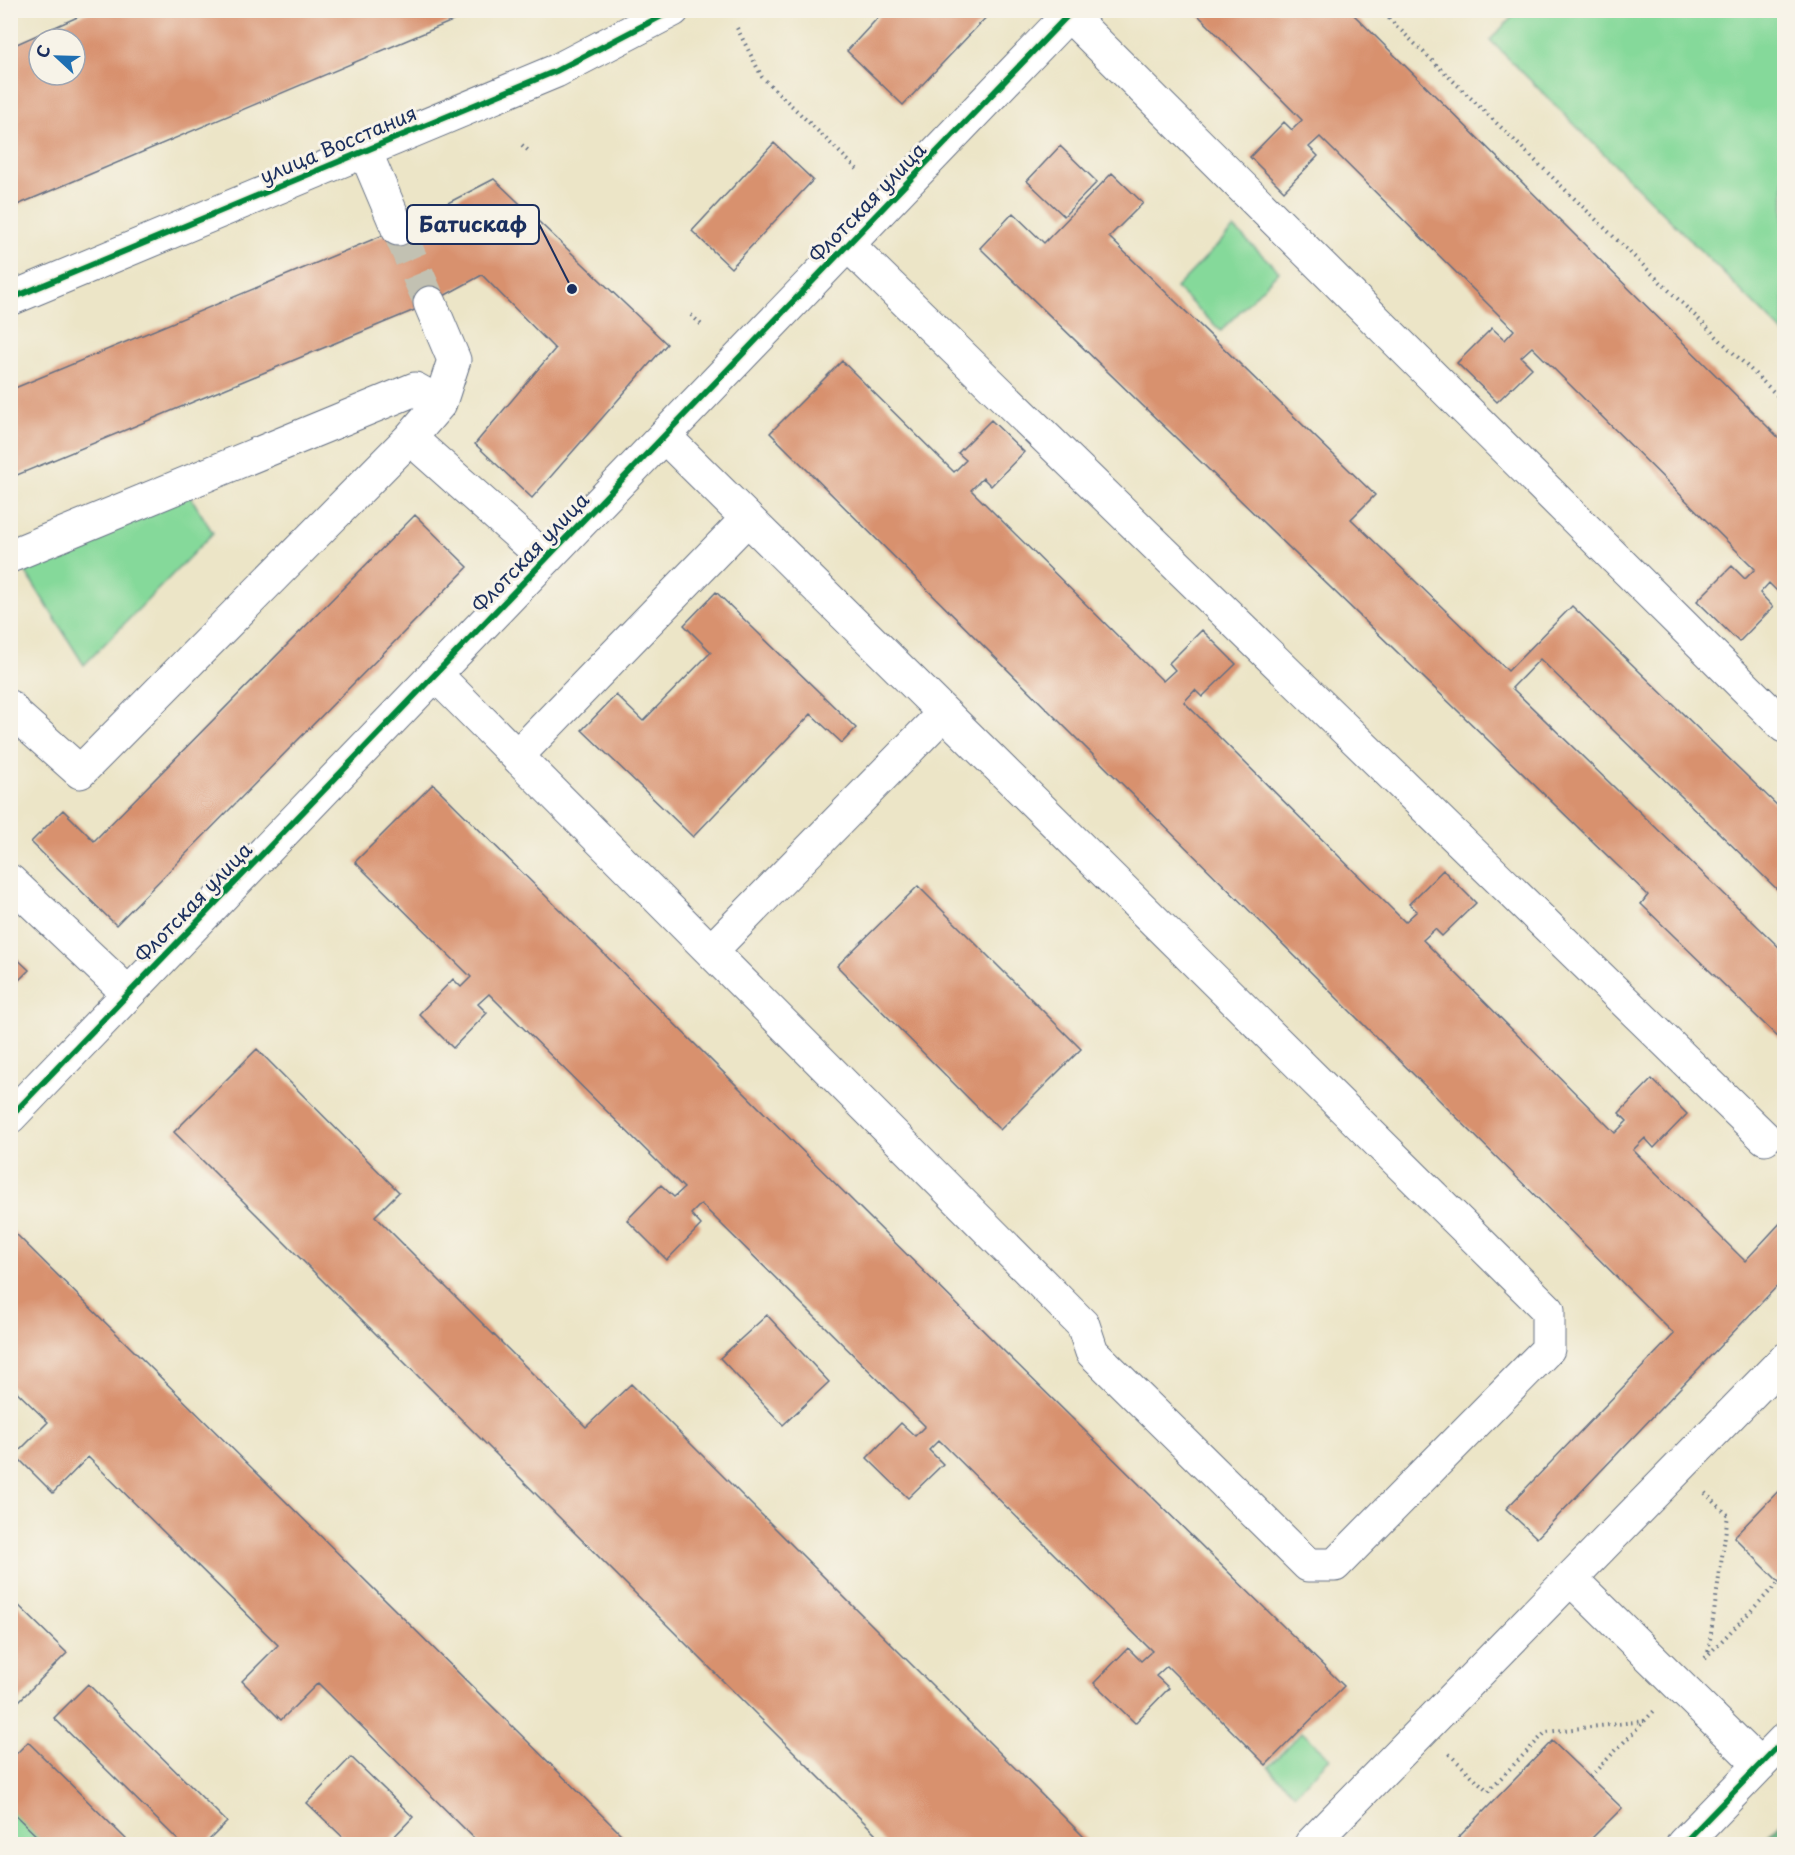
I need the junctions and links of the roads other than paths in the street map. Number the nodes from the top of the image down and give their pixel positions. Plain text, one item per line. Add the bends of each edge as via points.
1 (673, 10) edge
2 (1071, 13) edge
3 (365, 151) junction
4 (398, 229) tunnel mouth
5 (848, 245) junction
6 (10, 298) edge
7 (430, 303) tunnel mouth
8 (440, 403) junction
9 (664, 436) junction
10 (410, 438) junction
11 (747, 519) junction
12 (10, 556) edge
13 (546, 559) junction
14 (435, 674) junction
15 (12, 713) edge
16 (944, 713) junction
17 (1785, 726) edge
18 (517, 756) junction
19 (10, 881) edge
20 (711, 951) junction
21 (129, 993) junction
22 (10, 1117) edge
23 (1765, 1138) dead end
24 (1785, 1360) edge
25 (1571, 1579) junction
26 (1785, 1740) edge
27 (1760, 1765) junction
28 (1311, 1845) edge
29 (1683, 1845) edge

1 - 3 street, улица Восстания via 556,71
2 - 5 street, Флотская улица
2 - 17 street
3 - 4 street
3 - 6 street, улица Восстания
5 - 9 street, Флотская улица
5 - 23 street
7 - 8 street via 454,360
8 - 10 street
8 - 12 street via 415,388
9 - 11 street
9 - 13 street, Флотская улица
10 - 13 street
10 - 15 street via 80,772
11 - 16 street
11 - 18 street
13 - 14 street, Флотская улица
14 - 18 street
14 - 21 street, Флотская улица
16 - 20 street
16 - 20 street via 1548,1310 1548,1349 1335,1565 1308,1565 1092,1352 1083,1325
18 - 20 street
19 - 21 street
21 - 22 street, Флотская улица
24 - 25 street
25 - 27 street
25 - 28 street
26 - 27 street
27 - 29 street

